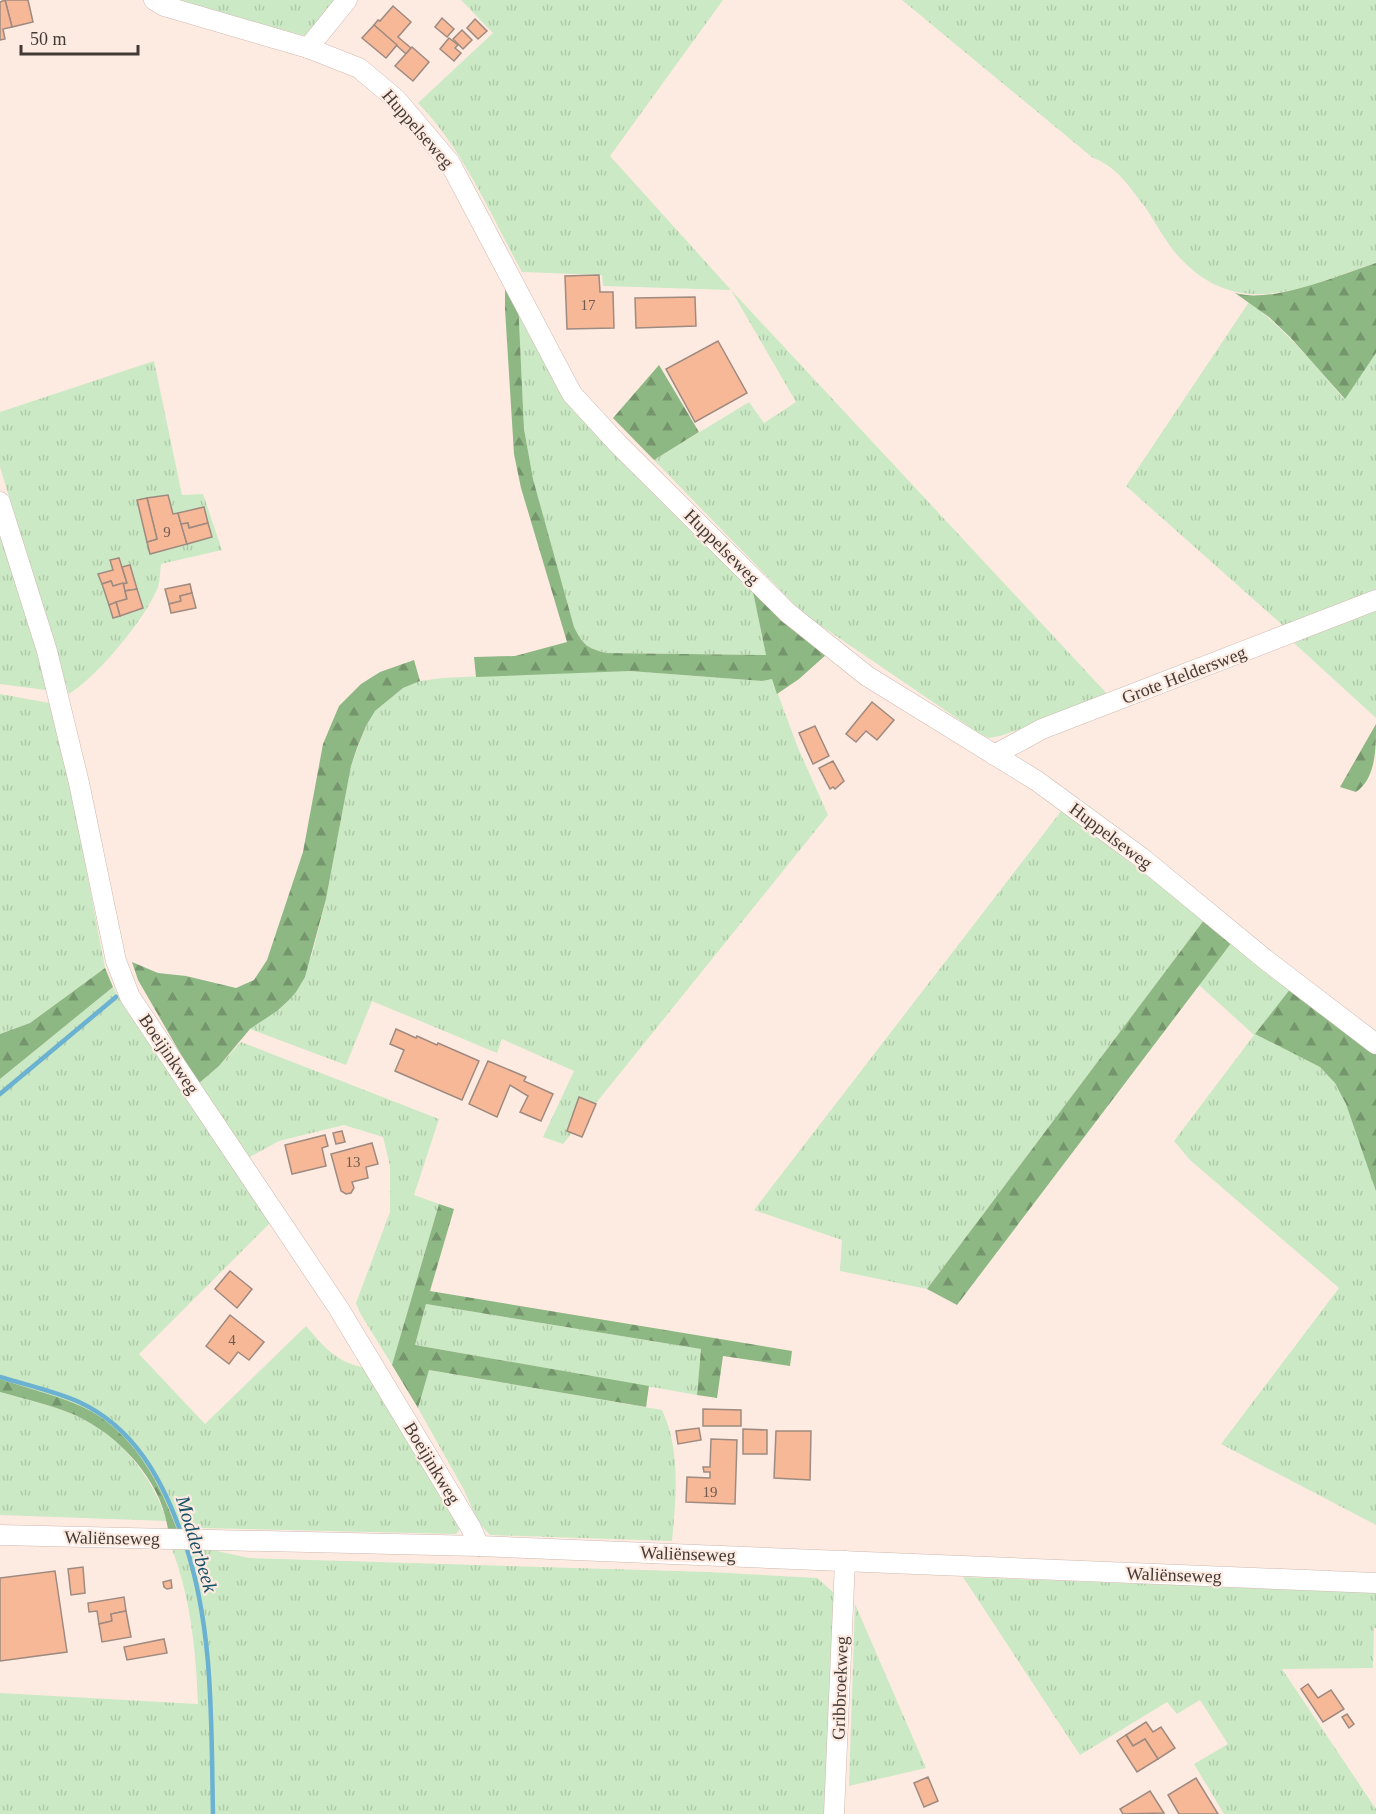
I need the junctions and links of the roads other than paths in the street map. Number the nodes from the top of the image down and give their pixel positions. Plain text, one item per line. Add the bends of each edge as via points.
1 (154, 0) edge
2 (348, 0) edge
3 (308, 48) junction
4 (0, 502) edge
5 (1376, 600) edge
6 (994, 755) junction
7 (1376, 1044) edge
8 (0, 1535) edge
9 (479, 1546) junction
10 (845, 1561) junction
11 (1376, 1583) edge
12 (834, 1814) edge

1 - 3 street, Huppelseweg
2 - 3 street
3 - 6 street, Huppelseweg via 359,68 396,99 450,163 572,394 618,444 788,613 867,676
4 - 9 street, Boeijinkweg via 47,651 113,950 130,997 339,1309
5 - 6 street, Grote Heldersweg via 1042,729
6 - 7 street, Huppelseweg via 1037,781 1142,858
8 - 9 street, Waliënseweg
9 - 10 street, Waliënseweg
10 - 11 street, Waliënseweg
10 - 12 street, Gribbroekweg

